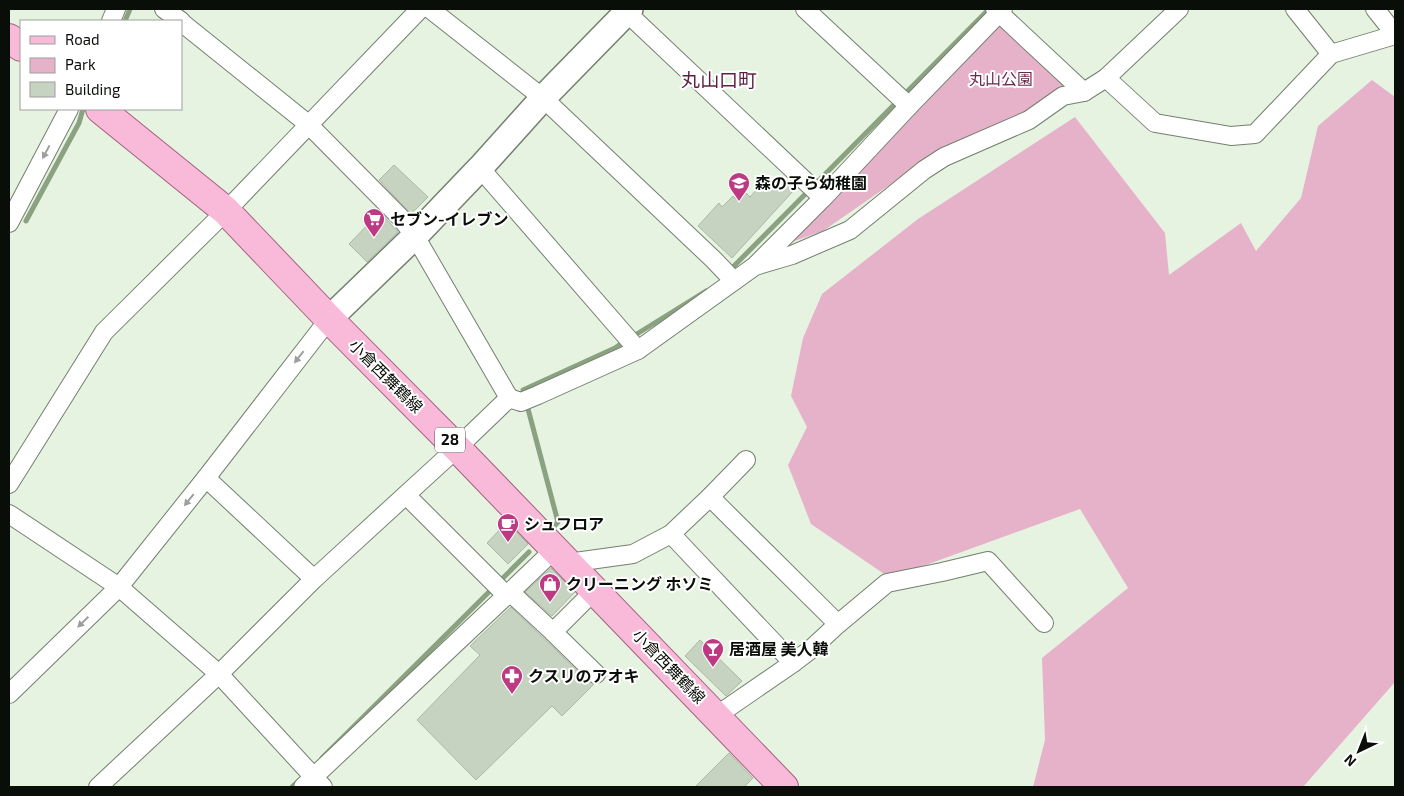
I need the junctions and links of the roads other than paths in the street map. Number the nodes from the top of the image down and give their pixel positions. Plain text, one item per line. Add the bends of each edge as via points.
1 (164, 9) edge
2 (420, 9) edge
3 (430, 9) edge
4 (804, 9) edge
5 (1179, 9) edge
6 (1295, 9) edge
7 (1375, 9) edge
8 (627, 10) edge
9 (999, 10) edge
10 (178, 20) edge
11 (182, 23) edge
12 (1395, 34) edge
13 (9, 38) edge
14 (20, 46) edge
15 (1331, 54) junction
16 (1106, 78) junction
17 (1084, 92) junction
18 (543, 98) junction
19 (908, 106) junction
20 (68, 110) edge
21 (101, 110) edge
22 (308, 124) junction
23 (480, 168) junction
24 (815, 191) junction
25 (226, 211) junction
26 (9, 222) edge
27 (415, 236) junction
28 (755, 266) junction
29 (732, 278) junction
30 (329, 319) junction
31 (631, 343) junction
32 (515, 400) junction
33 (457, 448) junction
34 (746, 460) dead end
35 (206, 478) junction
36 (9, 484) edge
37 (406, 495) junction
38 (710, 497) junction
39 (9, 514) edge
40 (671, 534) junction
41 (561, 556) junction
42 (314, 579) junction
43 (119, 587) junction
44 (503, 590) junction
45 (595, 590) junction
46 (1044, 623) dead end
47 (838, 624) junction
48 (553, 632) junction
49 (793, 664) junction
50 (218, 674) junction
51 (596, 674) dead end
52 (9, 694) edge
53 (716, 716) junction
54 (313, 784) edge
55 (98, 787) edge
56 (784, 787) edge

1 - 10 street
2 - 22 street
3 - 18 street
4 - 19 street
5 - 16 street
6 - 15 street
7 - 12 street
8 - 18 street
8 - 24 street
9 - 17 street
9 - 19 street
11 - 22 street
12 - 15 street
13 - 14 main road
15 - 16 street via 1255,134 1231,136 1155,123
16 - 17 street
17 - 28 street via 1063,96 1029,120 944,156 850,230 792,255
18 - 23 street
18 - 29 street
19 - 24 street
20 -> 26 street
21 - 25 main road, 小倉西舞鶴線 / 28
22 - 25 street
22 - 27 street
23 - 27 street
23 - 31 street
24 - 28 street
25 - 30 main road, 小倉西舞鶴線 / 28
25 - 36 street via 104,332
27 - 30 street
27 - 32 street
28 - 29 street
29 - 31 street
30 - 33 main road, 小倉西舞鶴線 / 28
30 -> 35 street
31 - 32 street via 538,395
32 - 33 street
33 - 37 street
33 - 41 main road, 小倉西舞鶴線 / 28
34 - 38 street
35 - 42 street
35 -> 43 street
37 - 42 street
37 - 44 street
38 - 40 street
38 - 47 street
39 - 43 street
40 - 41 street via 633,554
40 - 49 street
41 - 44 street
41 - 45 main road, 小倉西舞鶴線 / 28
42 - 50 street
43 - 50 street
43 -> 52 street
44 - 48 street
44 - 54 street
45 - 48 street
45 - 53 main road, 小倉西舞鶴線 / 28
46 - 47 street via 988,561 888,583
47 - 49 street
48 - 51 street
49 - 53 street
50 - 54 street
50 - 55 street
53 - 56 main road, 小倉西舞鶴線 / 28

